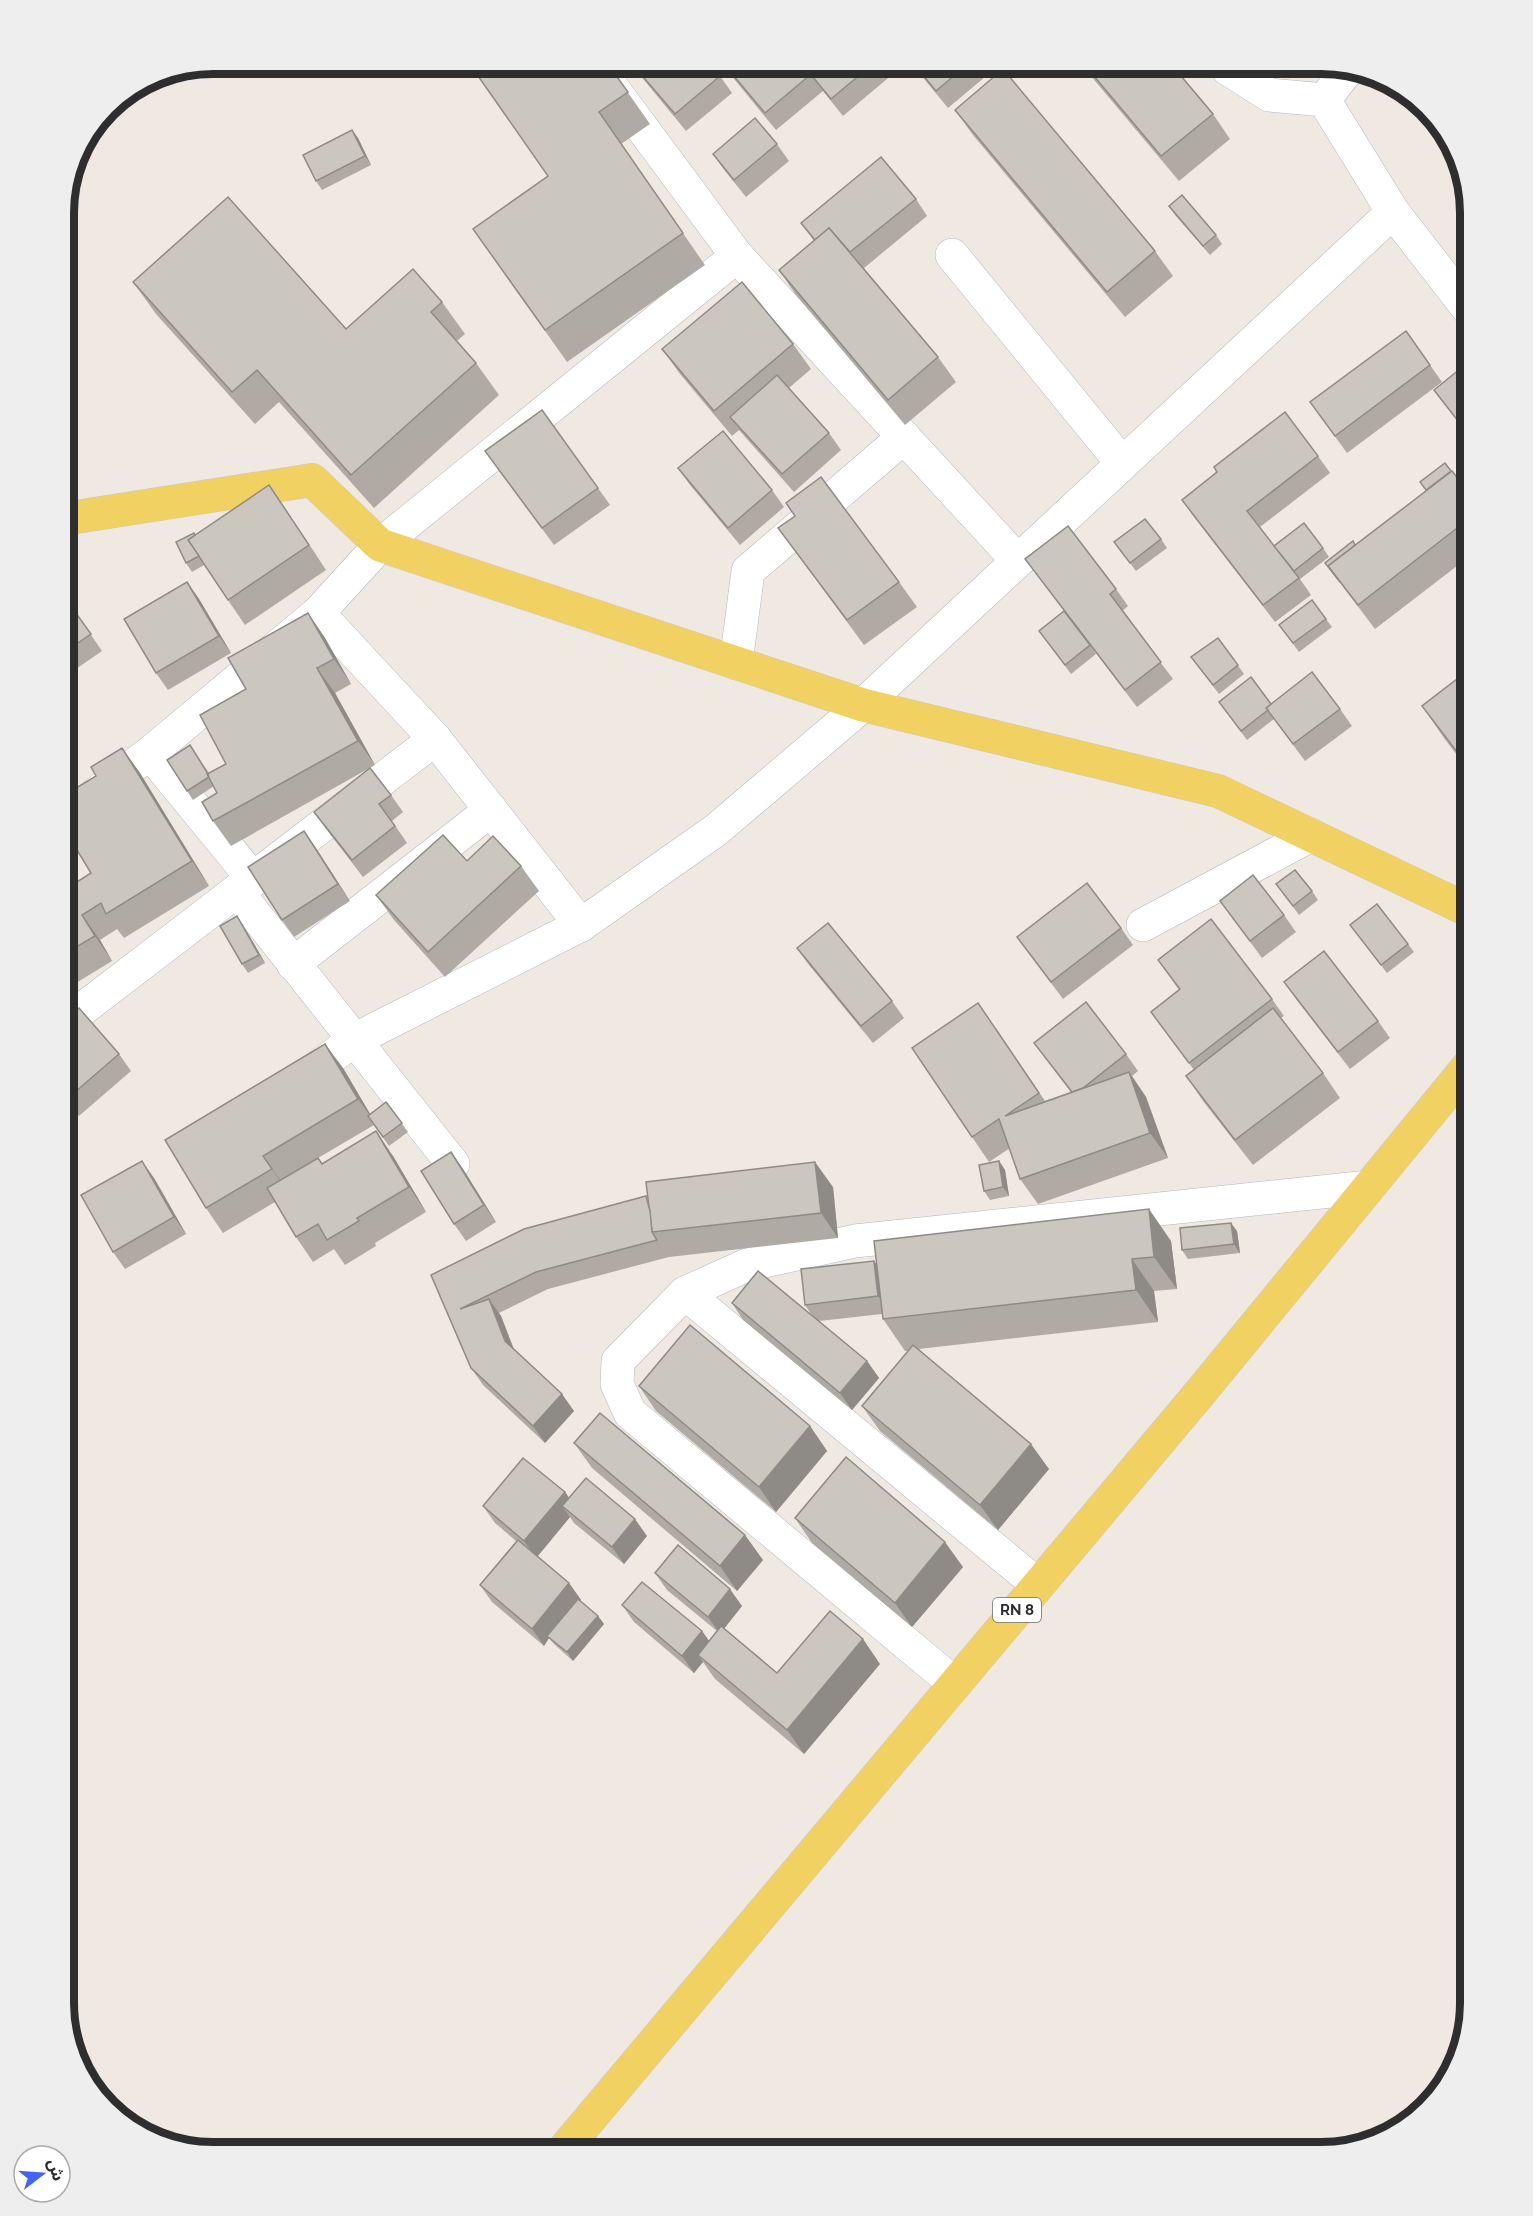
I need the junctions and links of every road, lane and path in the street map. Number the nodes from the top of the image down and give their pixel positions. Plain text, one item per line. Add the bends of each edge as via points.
1 (602, 74) edge
2 (1236, 74) edge
3 (1343, 75) edge
4 (1324, 100) junction
5 (1393, 212) junction
6 (952, 255) dead end
7 (737, 256) junction
8 (1460, 299) edge
9 (904, 437) junction
10 (1122, 463) junction
11 (74, 517) edge
12 (380, 545) junction
13 (1017, 560) junction
14 (318, 613) junction
15 (736, 663) junction
16 (863, 705) junction
17 (435, 739) junction
18 (150, 753) junction
19 (74, 810) edge
20 (491, 810) junction
21 (1311, 835) junction
22 (246, 887) junction
23 (1460, 906) edge
24 (581, 925) junction
25 (1143, 926) dead end
26 (293, 964) junction
27 (74, 1016) edge
28 (354, 1040) junction
29 (1460, 1076) edge
30 (278, 1098) edge
31 (453, 1164) edge
32 (1369, 1187) junction
33 (685, 1293) junction
34 (1038, 1585) junction
35 (955, 1684) junction
36 (570, 2142) edge

1 - 7 street
2 - 4 street via 1269,94
3 - 4 street
4 - 5 street
5 - 8 street
5 - 10 street
6 - 10 street
7 - 9 street
7 - 12 street
9 - 13 street
9 - 15 street via 748,571
10 - 13 street
11 - 12 main road via 312,480
12 - 14 street
12 - 15 main road
13 - 16 street
14 - 17 street
14 - 18 street
15 - 16 main road
16 - 21 main road via 1218,791
16 - 24 street via 716,830
17 - 20 street
17 - 22 street
18 - 19 street
18 - 22 street
20 - 24 street
20 - 26 street
21 - 23 main road
21 - 25 street
22 - 26 street
22 - 27 street
24 - 28 street
26 - 28 street
28 - 30 street
28 - 31 street
29 - 32 main road, RN 8
32 - 33 street via 855,1242 747,1265
32 - 34 main road, RN 8
33 - 34 street
33 - 35 street via 618,1361 617,1384 630,1413
34 - 35 main road, RN 8
35 - 36 main road, RN 8

